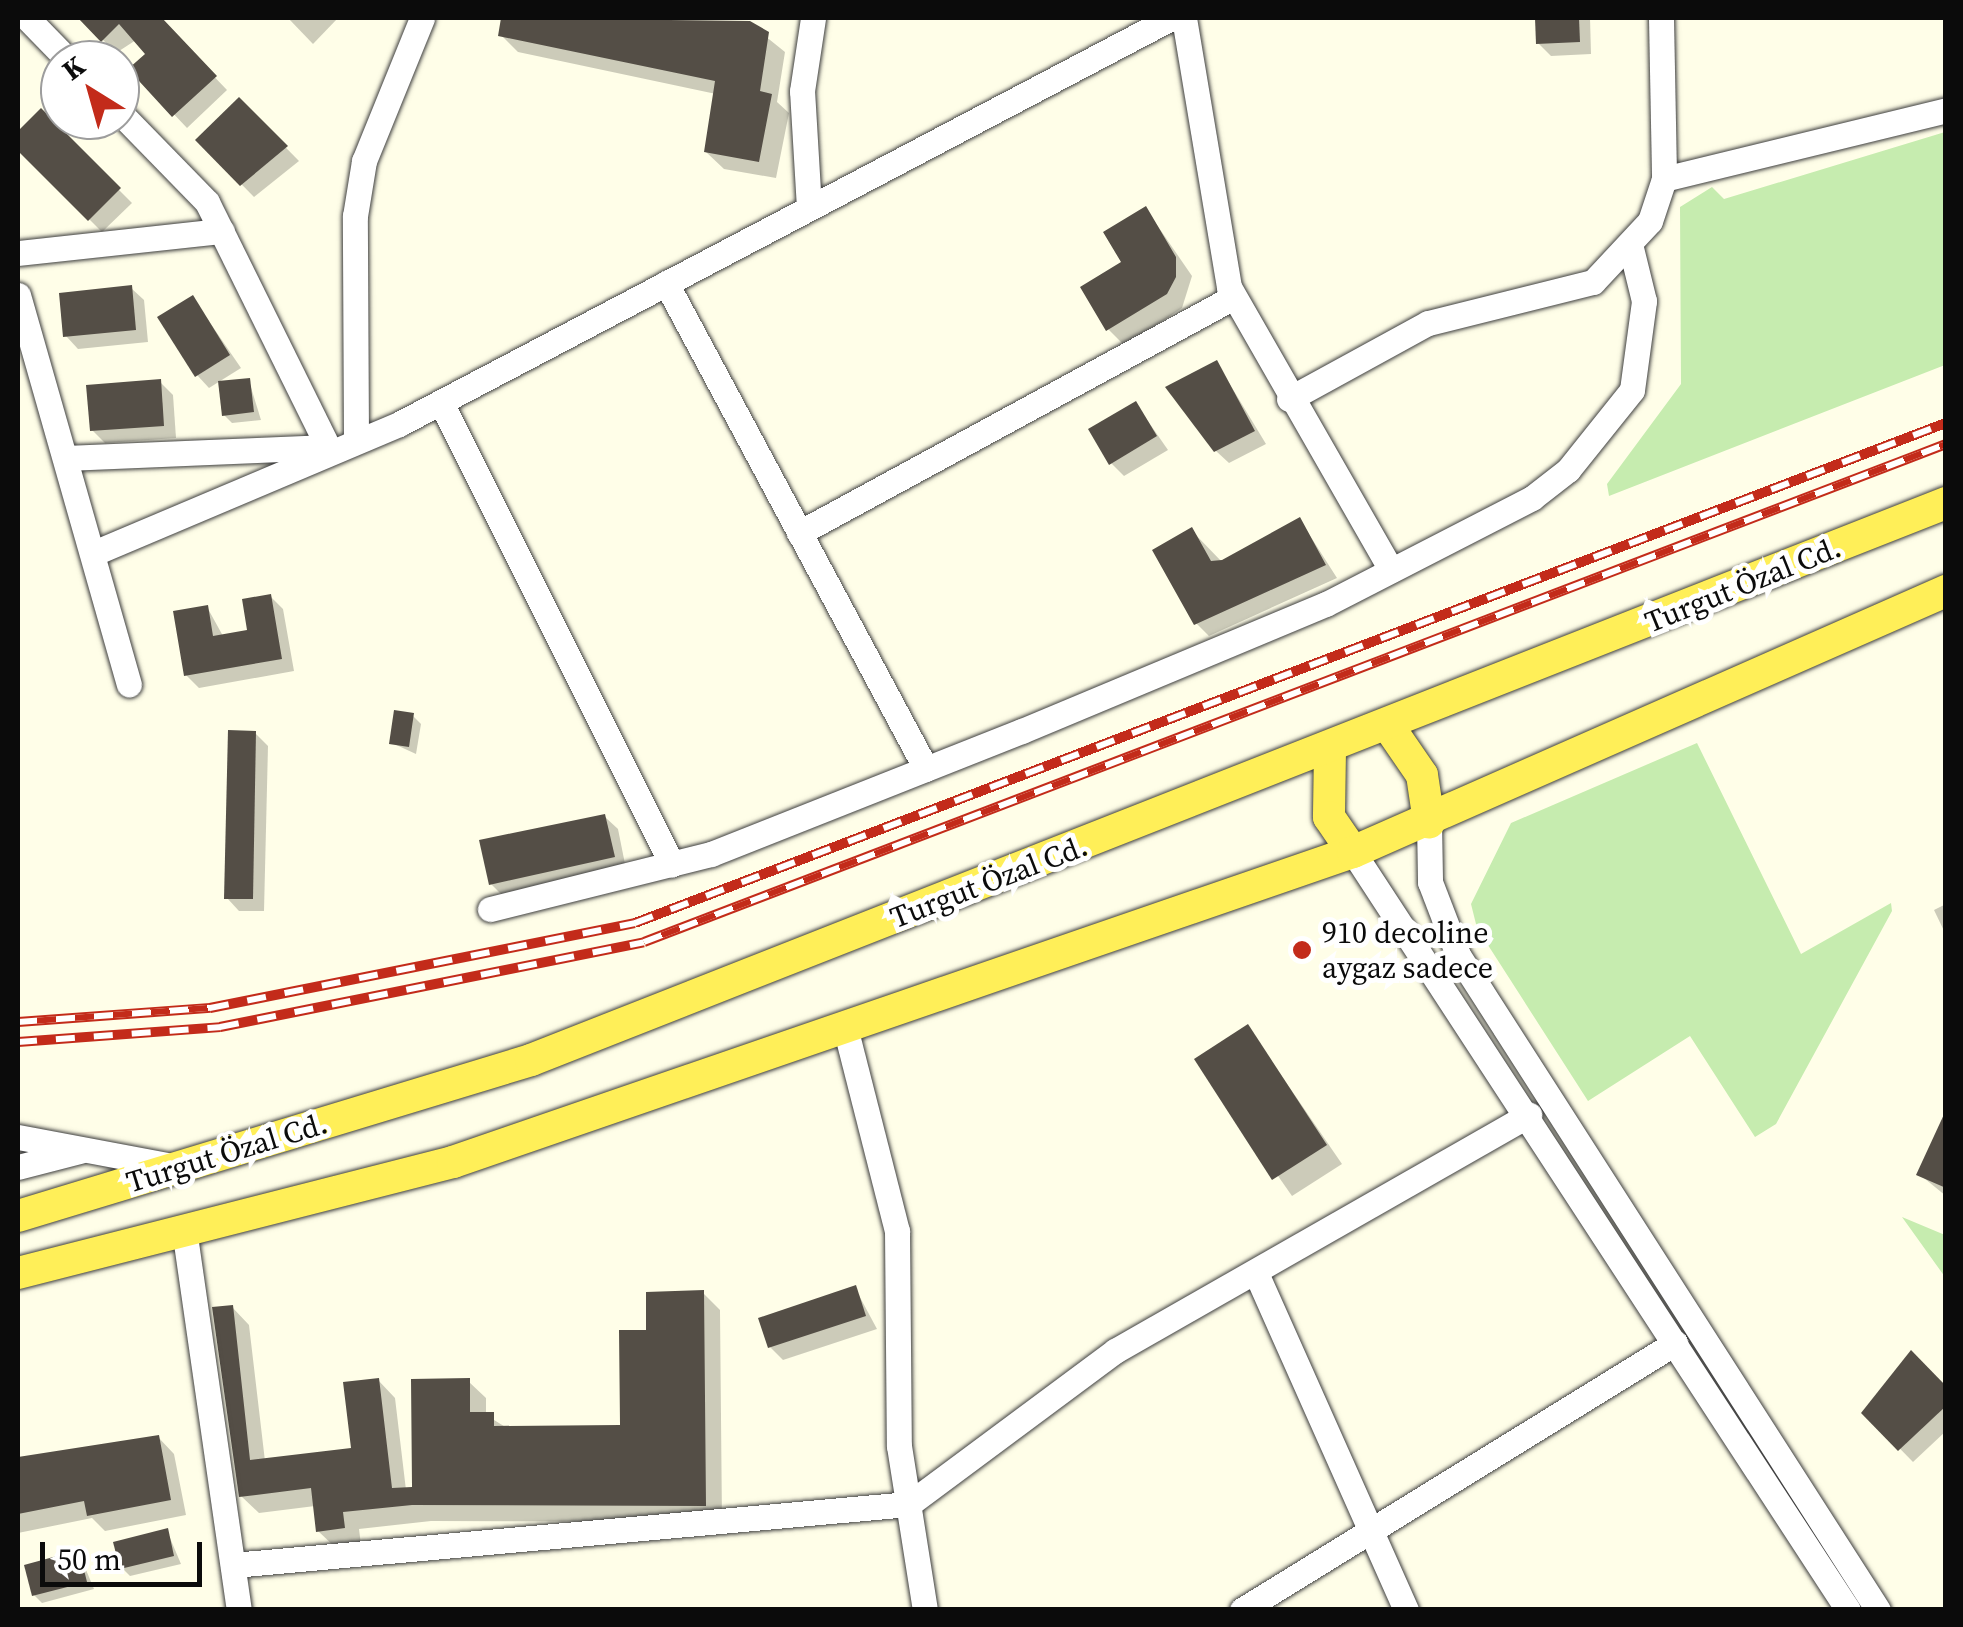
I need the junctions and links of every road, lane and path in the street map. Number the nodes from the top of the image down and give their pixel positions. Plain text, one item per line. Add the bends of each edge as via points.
1 (26, 18) edge
2 (422, 18) edge
3 (813, 18) edge
4 (1171, 18) edge
5 (1184, 18) edge
6 (1661, 18) edge
7 (48, 40) edge
8 (1946, 110) edge
9 (140, 133) edge
10 (1664, 179) junction
11 (809, 208) junction
12 (222, 231) junction
13 (1631, 248) junction
14 (18, 253) edge
15 (666, 283) junction
16 (18, 295) edge
17 (1234, 297) junction
18 (1289, 400) junction
19 (441, 402) junction
20 (356, 438) junction
21 (328, 447) junction
22 (66, 458) junction
23 (1946, 503) edge
24 (800, 532) junction
25 (94, 552) junction
26 (1391, 570) junction
27 (1946, 590) edge
28 (128, 685) dead end
29 (1389, 727) junction
30 (1330, 750) junction
31 (926, 769) junction
32 (1429, 822) junction
33 (1353, 852) junction
34 (672, 865) junction
35 (490, 909) dead end
36 (845, 1027) junction
37 (1528, 1116) junction
38 (18, 1137) edge
39 (90, 1148) junction
40 (179, 1167) junction
41 (18, 1168) edge
42 (18, 1216) edge
43 (184, 1229) junction
44 (18, 1273) edge
45 (1256, 1274) junction
46 (1675, 1342) junction
47 (908, 1504) junction
48 (1371, 1528) junction
49 (234, 1565) junction
50 (240, 1610) edge
51 (926, 1610) edge
52 (1242, 1610) edge
53 (1406, 1610) edge
54 (1848, 1610) edge
55 (1878, 1610) edge

1 - 7 street
2 - 20 street via 364,161 355,216
3 - 11 street via 802,91
4 - 11 street
5 - 17 street
6 - 10 street
8 - 10 street
9 - 12 street via 207,202
10 - 13 street
11 - 15 street
12 - 14 street
12 - 21 street
13 - 18 street via 1593,282 1428,323
13 - 26 street via 1643,348 1632,390 1603,431 1532,498
15 - 19 street
15 - 24 street
16 - 22 street
17 - 18 street
17 - 24 street
18 - 26 street
19 - 20 street
19 - 34 street
20 - 21 street
21 - 22 street
21 - 25 street
22 - 25 street
23 - 29 main road, Turgut Özal Cd.
24 - 31 street
25 - 28 street
26 - 31 street
27 - 32 main road, Turgut Özal Cd.
29 - 30 main road, Turgut Özal Cd.
29 - 32 main road via 1422,775
30 - 33 main road via 1329,817
30 - 40 main road, Turgut Özal Cd. via 531,1060
31 - 34 street
32 - 33 main road, Turgut Özal Cd.
32 - 55 street via 1430,882 1458,955
33 - 36 main road, Turgut Özal Cd.
33 - 37 street
34 - 35 street
36 - 43 main road, Turgut Özal Cd. via 453,1162
36 - 47 street via 897,1231 899,1446
37 - 45 street
37 - 46 street
38 - 39 street
39 - 40 street
39 - 41 street
40 - 42 main road, Turgut Özal Cd.
43 - 44 main road, Turgut Özal Cd.
43 - 49 street
45 - 47 street via 1115,1352
45 - 48 street
46 - 48 street
46 - 54 street
47 - 49 street
47 - 51 street
48 - 52 street
48 - 53 street
49 - 50 street

